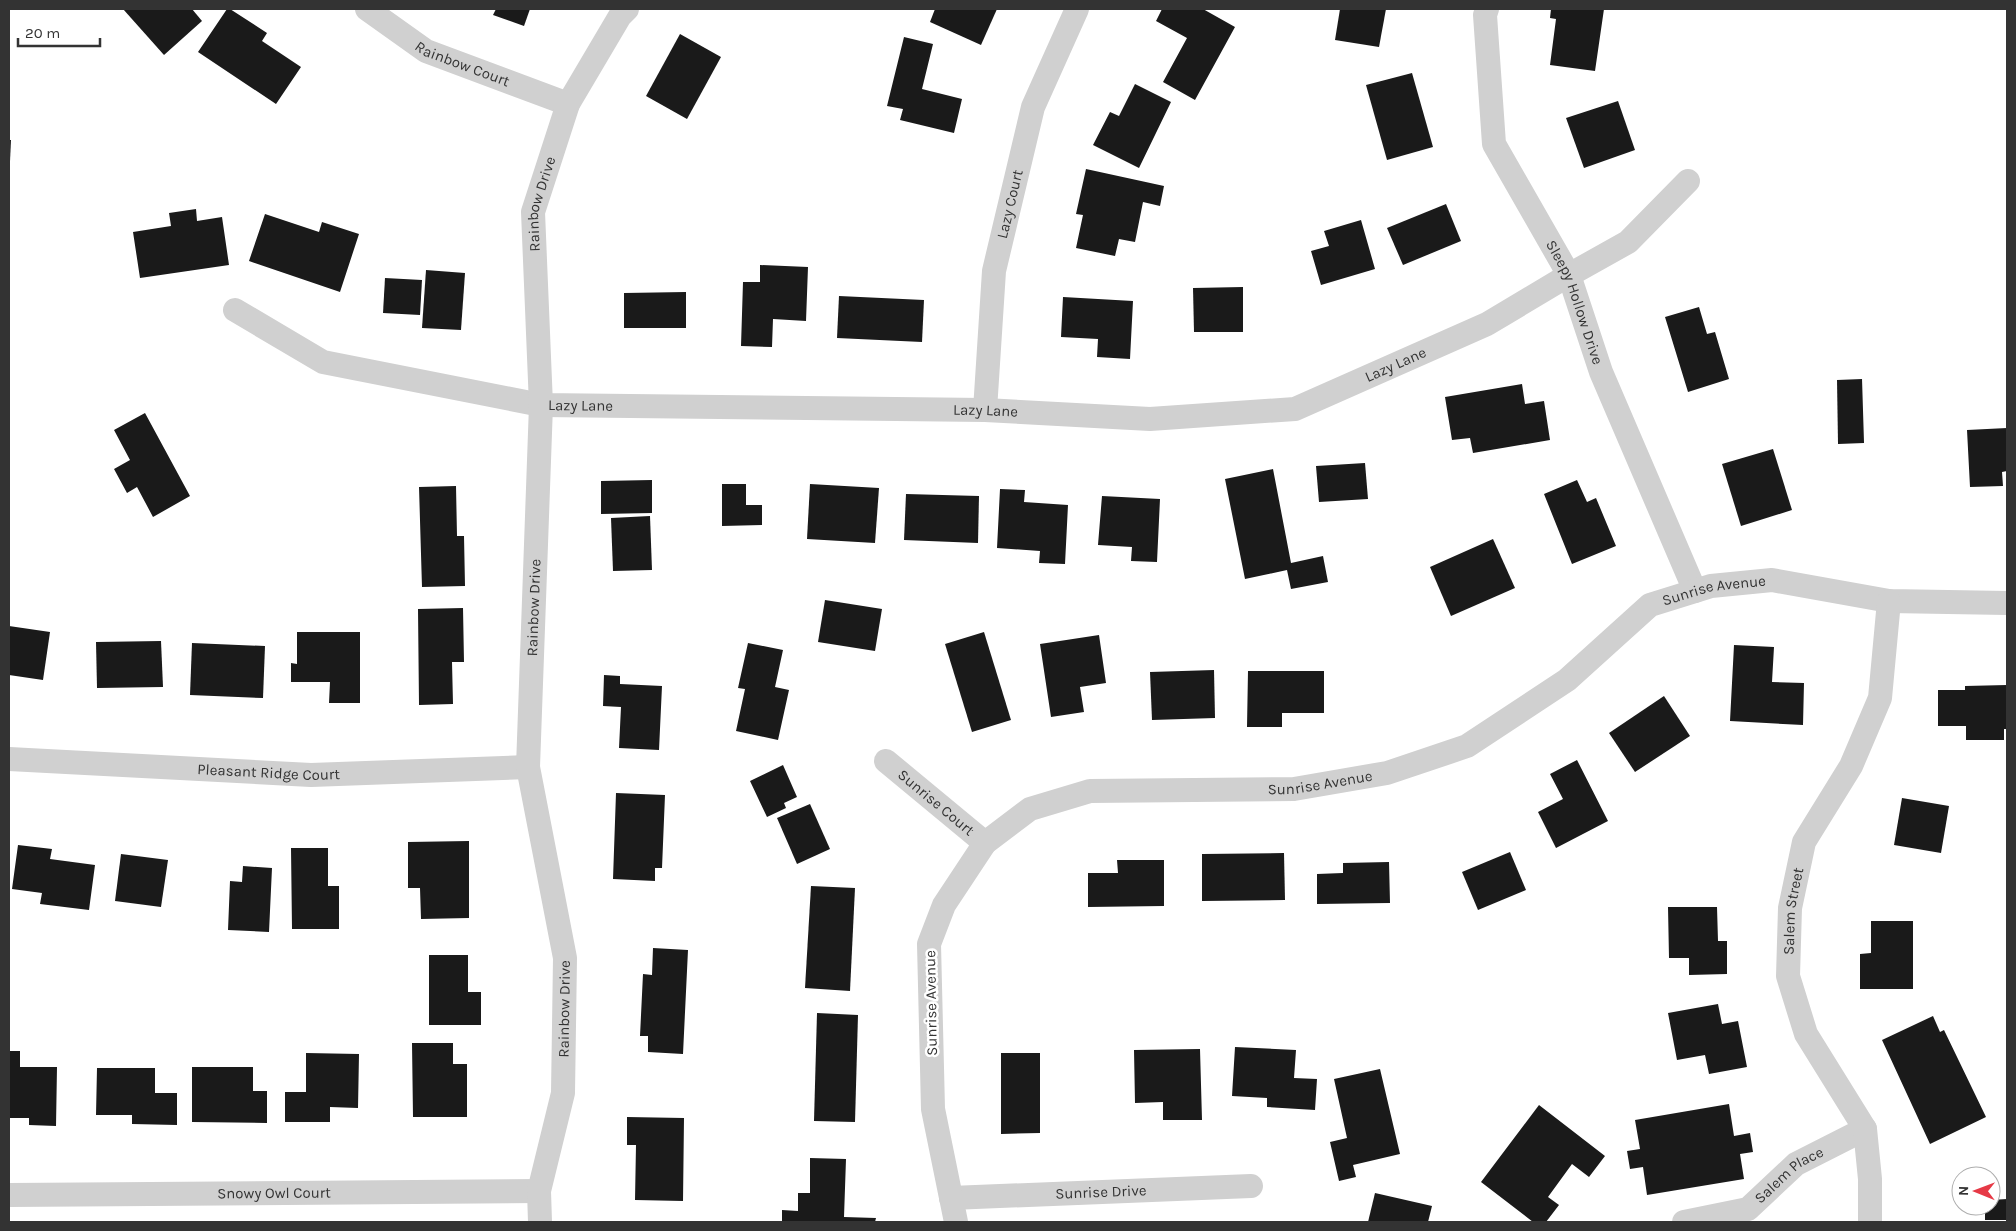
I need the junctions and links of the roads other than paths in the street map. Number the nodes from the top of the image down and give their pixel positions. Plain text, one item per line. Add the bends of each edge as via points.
1 (367, 9) edge
2 (627, 9) edge
3 (1077, 9) edge
4 (1487, 9) edge
5 (568, 104) junction
6 (1688, 181) dead end
7 (1568, 274) junction
8 (235, 310) dead end
9 (541, 405) junction
10 (985, 410) junction
11 (1695, 591) junction
12 (1889, 601) junction
13 (2007, 603) edge
14 (9, 759) edge
15 (886, 761) dead end
16 (528, 767) junction
17 (985, 844) junction
18 (1865, 1129) junction
19 (1251, 1186) dead end
20 (539, 1191) junction
21 (9, 1195) edge
22 (951, 1198) junction
23 (540, 1222) edge
24 (956, 1222) edge
25 (1684, 1222) edge
26 (1870, 1222) edge

1 - 5 street, Rainbow Court via 426,52
2 - 5 street, Rainbow Drive
3 - 10 street, Lazy Court via 1032,107 994,271
4 - 7 street, Sleepy Hollow Drive via 1494,144
5 - 9 street, Rainbow Drive via 533,212
6 - 7 street, Lazy Lane via 1628,242
7 - 10 street, Lazy Lane via 1487,324 1295,409 1150,419
7 - 11 street, Sleepy Hollow Drive via 1601,372
8 - 9 street, Lazy Lane via 323,362
9 - 10 street, Lazy Lane
9 - 16 street, Rainbow Drive
11 - 12 street, Sunrise Avenue via 1711,586 1772,580
11 - 17 street, Sunrise Avenue via 1650,605 1567,680 1467,746 1387,773 1294,790 1090,791 1030,810
12 - 13 street, Sunrise Avenue
12 - 18 street, Salem Street via 1880,698 1851,766 1804,842 1790,908 1788,976 1806,1034
14 - 16 street, Pleasant Ridge Court via 311,775
15 - 17 street, Sunrise Court
16 - 20 street, Rainbow Drive via 565,958 563,1093
17 - 22 street, Sunrise Avenue via 944,905 929,944 933,1109
18 - 25 street, Salem Place via 1796,1164 1748,1208
18 - 26 street, Salem Street
19 - 22 street, Sunrise Drive
20 - 21 street, Snowy Owl Court
20 - 23 street, Rainbow Drive
22 - 24 street, Sunrise Avenue

